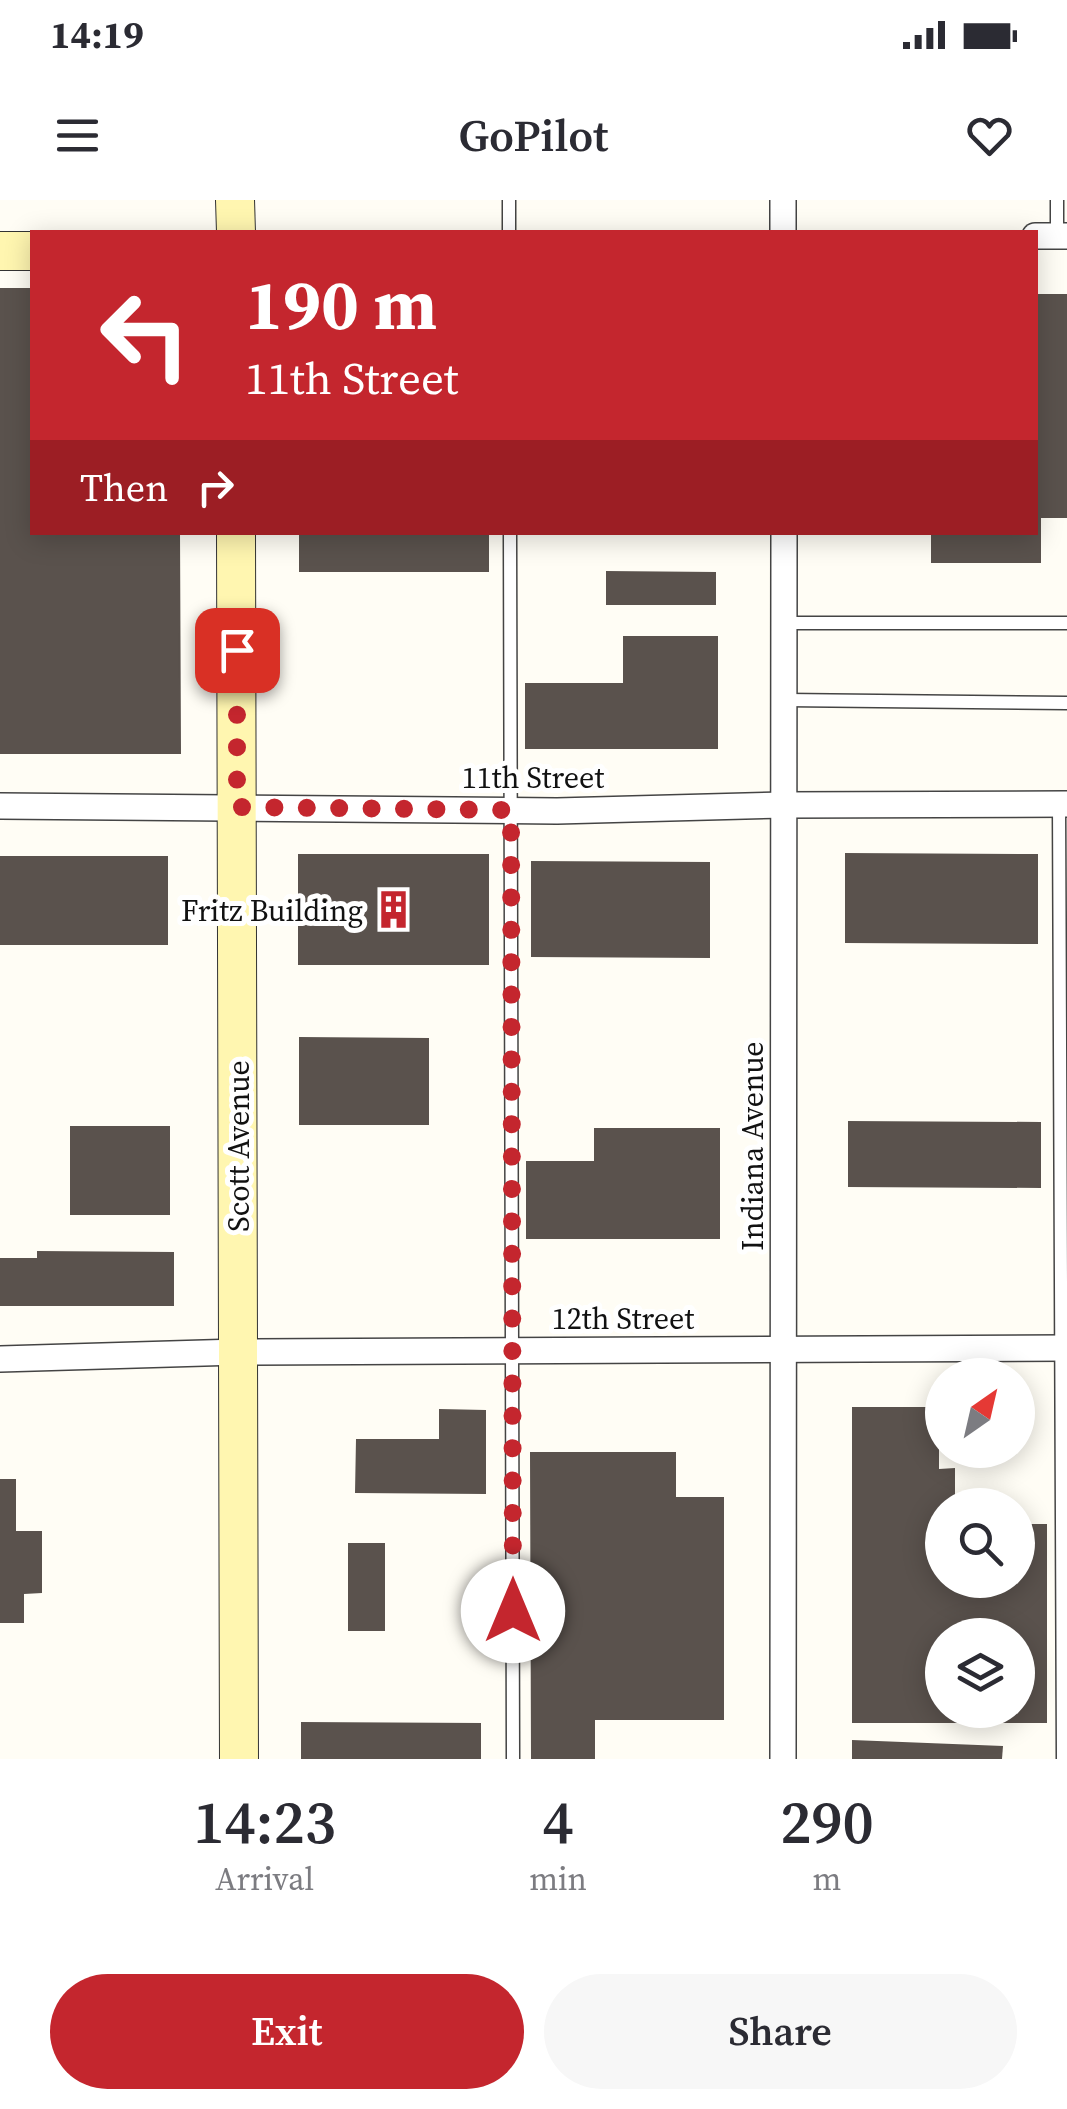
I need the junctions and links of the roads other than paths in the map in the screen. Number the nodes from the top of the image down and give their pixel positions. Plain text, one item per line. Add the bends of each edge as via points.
1 (236, 200) edge
2 (509, 200) edge
3 (783, 200) edge
4 (1056, 200) edge
5 (236, 230) edge
6 (509, 230) edge
7 (783, 230) edge
8 (1053, 236) edge
9 (30, 250) edge
10 (0, 251) edge
11 (236, 535) edge
12 (510, 535) edge
13 (784, 535) edge
14 (784, 622) junction
15 (1067, 623) edge
16 (784, 700) junction
17 (1067, 702) edge
18 (1063, 804) edge
19 (785, 805) junction
20 (0, 806) edge
21 (237, 807) junction
22 (511, 810) junction
23 (1064, 1348) edge
24 (784, 1350) junction
25 (238, 1352) junction
26 (512, 1352) junction
27 (0, 1359) edge
28 (239, 1759) edge
29 (514, 1759) edge
30 (783, 1759) edge
31 (1063, 1759) edge

1 - 5 main road
2 - 6 lane
3 - 7 street
4 - 8 lane
9 - 10 main road
11 - 21 main road, Scott Avenue
12 - 22 lane
13 - 14 street, Indiana Avenue
14 - 15 lane
14 - 16 street, Indiana Avenue
16 - 17 lane
16 - 19 street, Indiana Avenue
18 - 19 street, 11th Street
18 - 23 lane
19 - 22 street, 11th Street
19 - 24 street, Indiana Avenue
20 - 21 street, 11th Street
21 - 22 street, 11th Street
21 - 25 main road, Scott Avenue
22 - 26 lane
23 - 24 street, 12th Street
23 - 31 lane
24 - 26 street, 12th Street
24 - 30 street, Indiana Avenue
25 - 26 street, 12th Street
25 - 27 street, 12th Street
25 - 28 main road, Scott Avenue
26 - 29 lane

